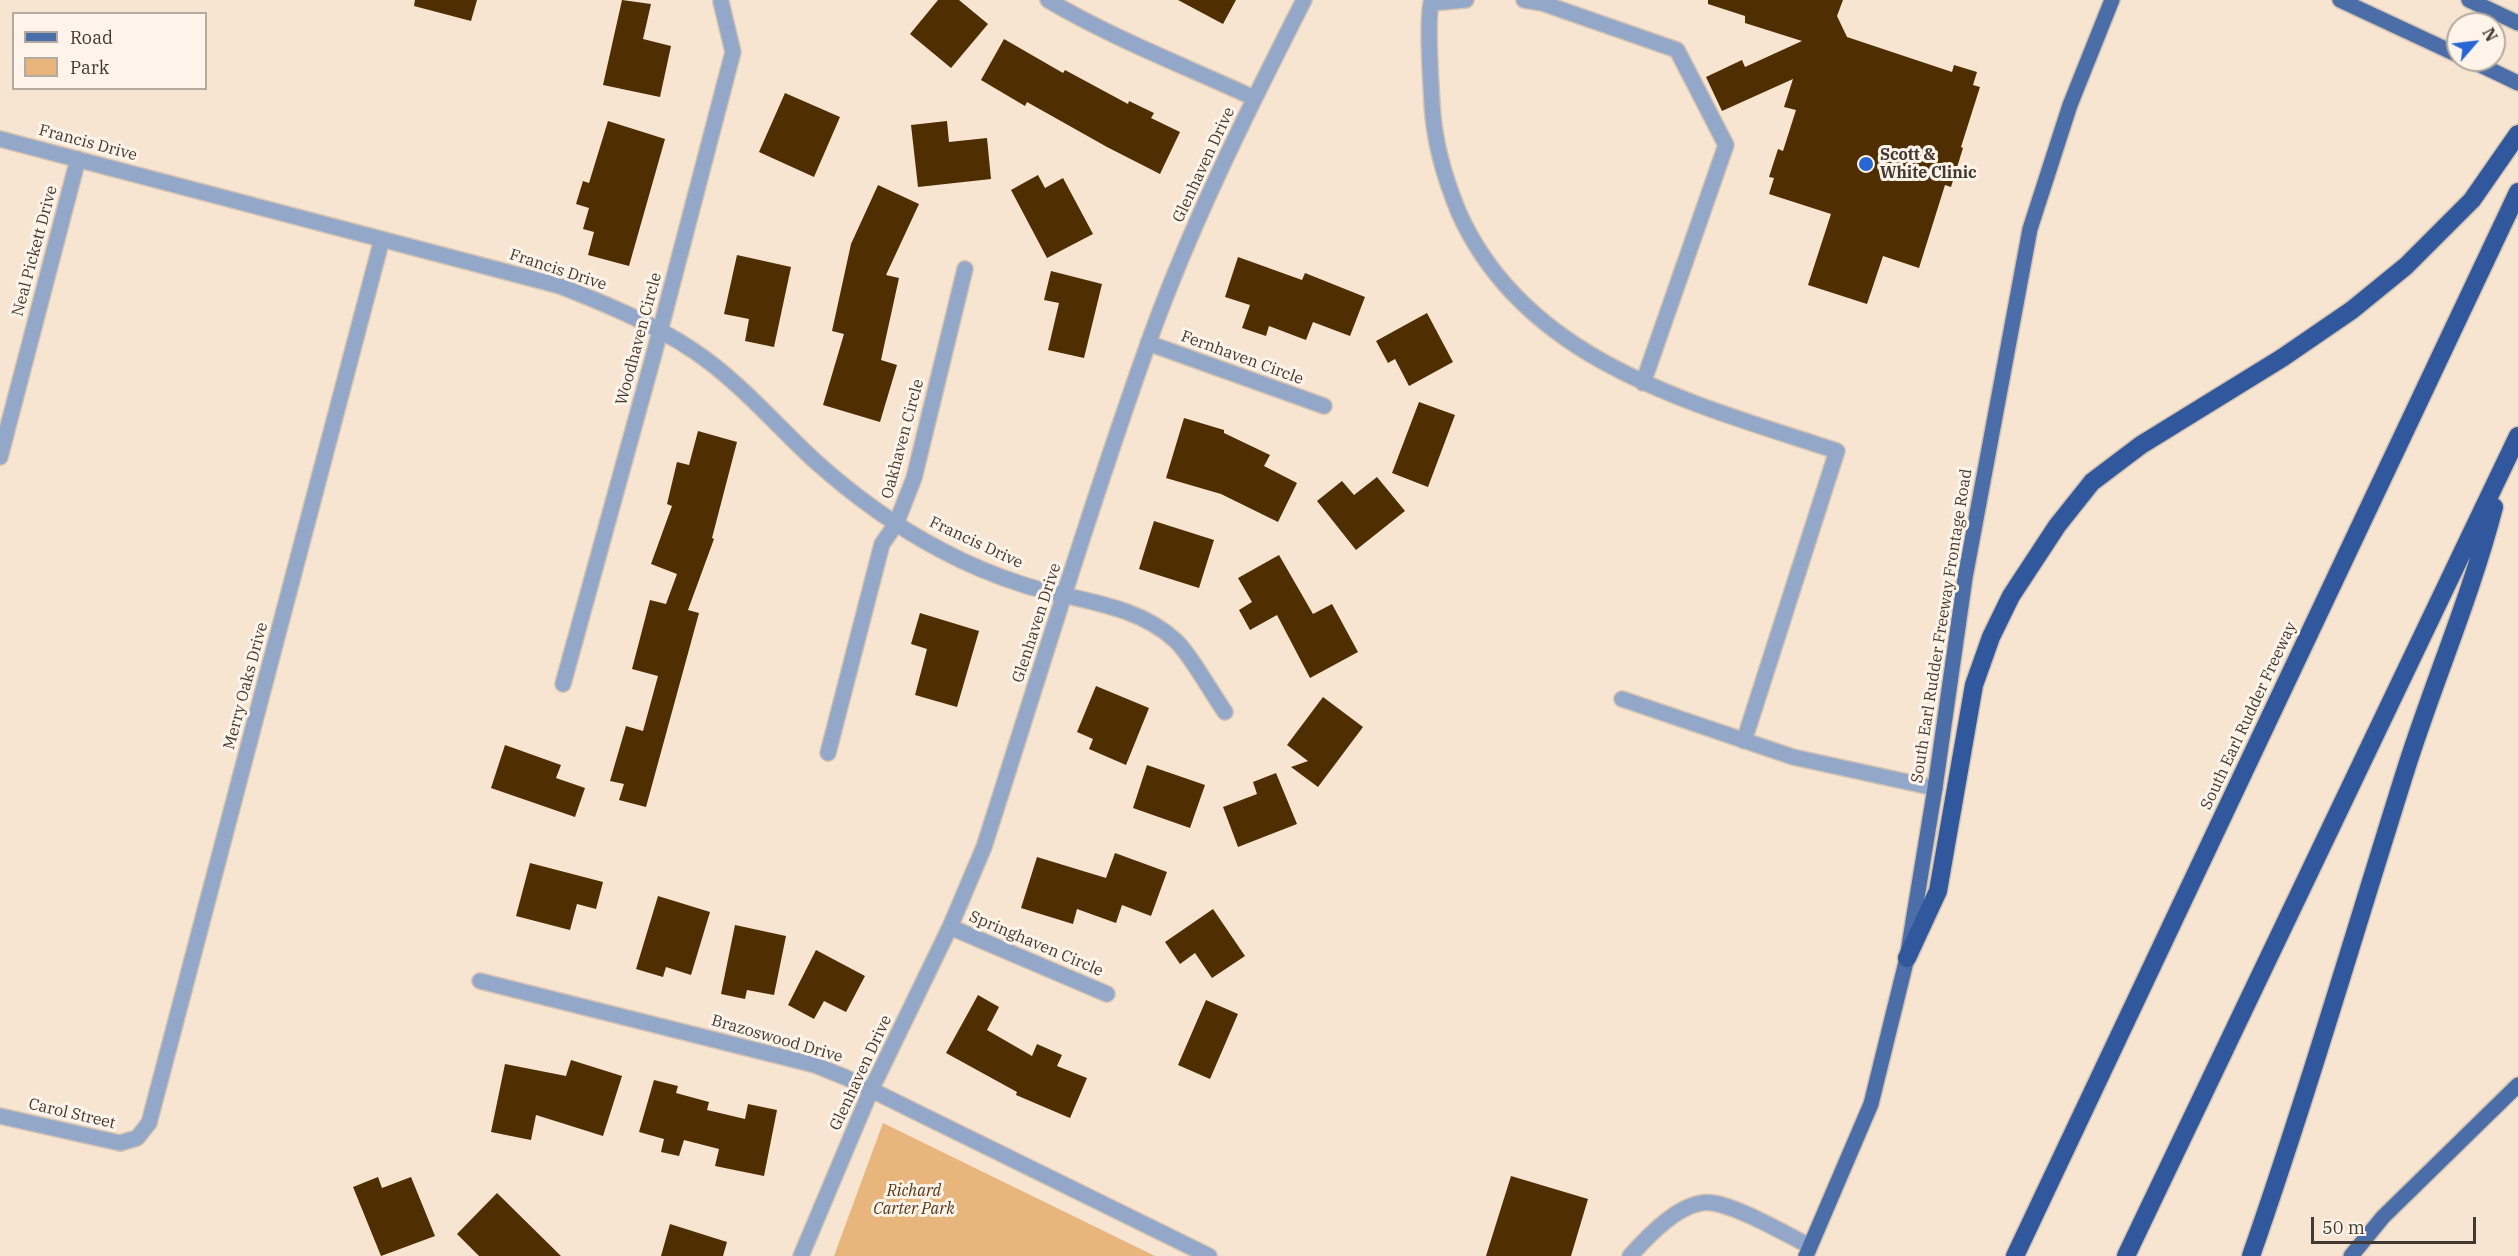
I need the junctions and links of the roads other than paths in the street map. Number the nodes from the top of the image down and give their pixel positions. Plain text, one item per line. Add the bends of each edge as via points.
1 (1048, 0) edge
2 (1304, 0) edge
3 (1466, 0) edge
4 (1524, 0) edge
5 (2112, 0) edge
6 (2340, 0) edge
7 (1430, 1) edge
8 (721, 2) dead end
9 (2474, 2) edge
10 (2518, 23) edge
11 (2446, 49) edge
12 (2495, 72) edge
13 (2518, 83) edge
14 (1254, 98) junction
15 (2518, 134) edge
16 (0, 139) edge
17 (78, 159) junction
18 (2518, 192) edge
19 (382, 239) junction
20 (965, 269) dead end
21 (659, 332) junction
22 (1148, 343) junction
23 (1643, 383) junction
24 (1324, 406) dead end
25 (2518, 436) edge
26 (0, 457) edge
27 (2505, 464) junction
28 (896, 524) junction
29 (1066, 594) junction
30 (563, 684) dead end
31 (1622, 699) dead end
32 (1225, 712) dead end
33 (1744, 741) junction
34 (828, 753) dead end
35 (1935, 788) junction
36 (950, 927) junction
37 (1907, 958) junction
38 (480, 981) dead end
39 (1107, 994) dead end
40 (2518, 1085) edge
41 (871, 1090) junction
42 (0, 1116) edge
43 (137, 1138) joint
44 (1808, 1251) edge
45 (801, 1256) edge
46 (1209, 1256) edge
47 (1630, 1256) edge
48 (2015, 1256) edge
49 (2126, 1256) edge
50 (2251, 1256) edge
51 (2351, 1256) edge

1 - 14 street via 1143,49
2 - 14 street, Glenhaven Drive
3 - 7 street
4 - 23 street via 1677,50 1726,145
5 - 35 main road, South Earl Rudder Freeway Frontage Road via 2070,105 2030,229 1965,578
6 - 11 main road
7 - 23 street via 1433,123 1439,157 1450,191 1480,252 1534,316 1564,338
8 - 21 street, Woodhaven Circle via 733,52
9 - 10 main road
12 - 13 main road
14 - 22 street, Glenhaven Drive via 1195,226
15 - 37 highway via 2472,200 2406,266 2352,310 2282,358 2141,445 2092,482 2056,526 2011,596 1974,685 1938,891
16 - 17 street, Francis Drive
17 - 19 street, Francis Drive
17 - 26 street, Neal Pickett Drive
18 - 48 highway, South Earl Rudder Freeway
19 - 21 street, Francis Drive via 560,286 610,305
19 - 43 street, Merry Oaks Drive via 156,1100 149,1124
20 - 28 street, Oakhaven Circle via 914,477
21 - 28 street, Francis Drive via 712,365 814,460
21 - 30 street, Woodhaven Circle
22 - 24 street, Fernhaven Circle
22 - 29 street, Glenhaven Drive
23 - 33 street via 1837,451
25 - 27 highway
27 - 49 highway
27 - 50 highway via 2480,560 2407,766
28 - 29 street, Francis Drive via 941,551 994,574
28 - 34 street, Oakhaven Circle via 882,544
29 - 32 street, Francis Drive via 1153,624 1177,642
29 - 36 street, Glenhaven Drive via 984,847
31 - 33 street
33 - 35 street via 1825,765
35 - 37 main road, South Earl Rudder Freeway Frontage Road
36 - 39 street, Springhaven Circle
36 - 41 street, Glenhaven Drive
37 - 44 main road, South Earl Rudder Freeway Frontage Road via 1870,1104
38 - 41 street, Brazoswood Drive via 815,1065
40 - 51 main road via 2383,1217
41 - 45 street, Glenhaven Drive
41 - 46 street, Brazoswood Drive
42 - 43 street, Carol Street via 120,1143
44 - 47 street via 1737,1211 1712,1203 1671,1217

